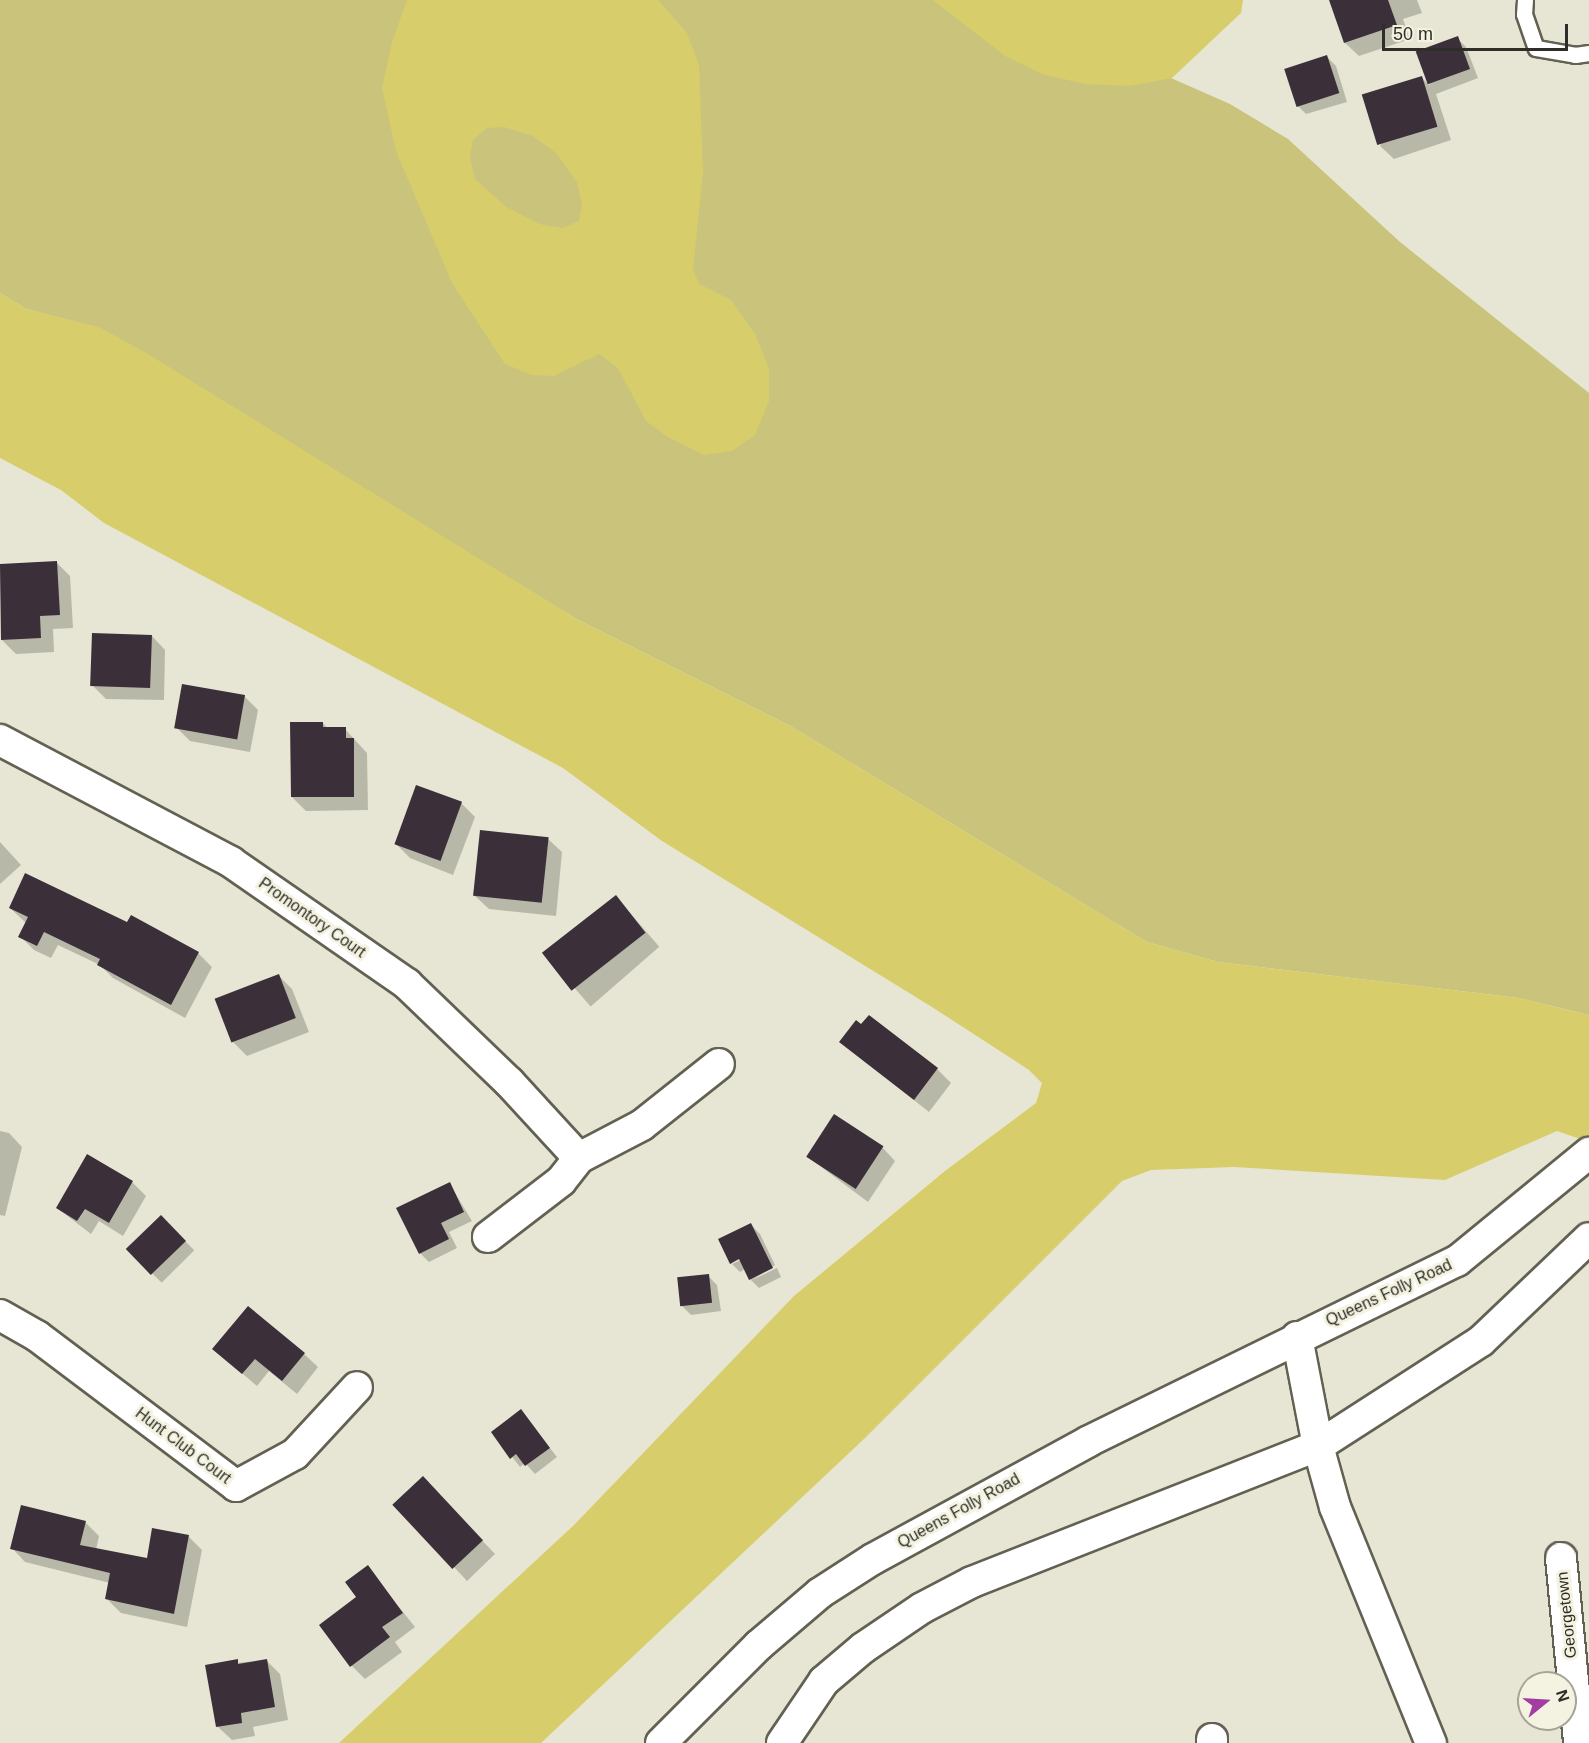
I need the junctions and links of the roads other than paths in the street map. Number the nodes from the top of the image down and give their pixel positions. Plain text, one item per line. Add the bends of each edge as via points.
1 (1526, 0) edge
2 (1589, 53) edge
3 (0, 740) edge
4 (719, 1064) dead end
5 (579, 1158) junction
6 (1583, 1160) edge
7 (488, 1237) dead end
8 (1589, 1238) edge
9 (0, 1316) edge
10 (1297, 1336) junction
11 (357, 1387) dead end
12 (1318, 1446) junction
13 (1561, 1558) dead end
14 (661, 1743) edge
15 (782, 1743) edge
16 (1431, 1743) edge
17 (1580, 1743) edge

1 - 2 lane via 1524,14 1536,48
3 - 5 street, Promontory Court via 231,862 407,984 509,1082
4 - 5 street via 642,1125
5 - 7 street via 561,1181
6 - 10 street, Queens Folly Road via 1457,1261
8 - 12 street via 1481,1341
9 - 11 street, Hunt Club Court via 37,1336 236,1486 295,1454
10 - 12 street
10 - 14 street, Queens Folly Road via 1089,1441 864,1564 820,1593 759,1645
12 - 15 street via 972,1582 922,1608 863,1648 824,1681
12 - 16 street via 1335,1507
13 - 17 street, Georgetown

